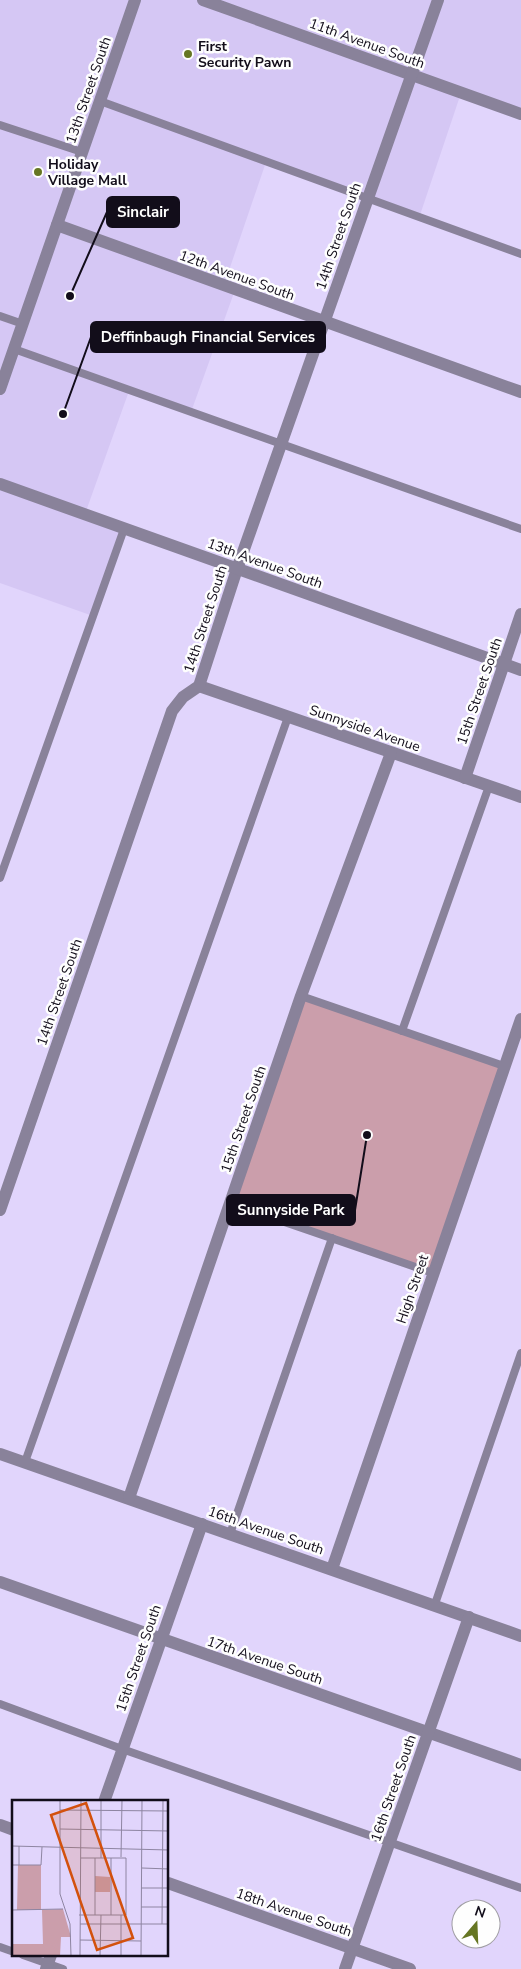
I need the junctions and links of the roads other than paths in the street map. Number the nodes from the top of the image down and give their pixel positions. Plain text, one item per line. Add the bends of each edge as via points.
1 (136, 0) edge
2 (203, 0) edge
3 (438, 0) edge
4 (411, 75) junction
5 (100, 101) junction
6 (521, 114) edge
7 (0, 125) edge
8 (82, 152) junction
9 (367, 199) junction
10 (57, 225) junction
11 (521, 254) edge
12 (0, 316) edge
13 (324, 322) junction
14 (23, 324) junction
15 (14, 349) junction
16 (0, 389) edge
17 (521, 392) edge
18 (281, 444) junction
19 (0, 484) edge
20 (124, 529) junction
21 (521, 529) edge
22 (237, 569) junction
23 (521, 614) edge
24 (504, 664) junction
25 (521, 670) edge
26 (199, 686) junction
27 (288, 716) junction
28 (391, 753) junction
29 (465, 778) junction
30 (489, 786) junction
31 (521, 797) edge
32 (0, 878) edge
33 (301, 996) junction
34 (521, 1019) edge
35 (402, 1031) junction
36 (504, 1066) junction
37 (230, 1203) junction
38 (0, 1210) edge
39 (332, 1238) junction
40 (432, 1273) junction
41 (521, 1354) edge
42 (0, 1454) edge
43 (25, 1462) junction
44 (129, 1498) junction
45 (202, 1524) junction
46 (230, 1534) junction
47 (332, 1569) junction
48 (0, 1582) edge
49 (435, 1604) junction
50 (469, 1617) junction
51 (521, 1636) edge
52 (160, 1640) junction
53 (0, 1704) edge
54 (428, 1733) junction
55 (122, 1749) junction
56 (521, 1765) edge
57 (105, 1800) edge
58 (0, 1825) edge
59 (12, 1829) edge
60 (390, 1842) junction
61 (169, 1884) edge
62 (521, 1888) edge
63 (0, 1947) edge
64 (352, 1948) junction
65 (12, 1951) edge
66 (26, 1956) edge
67 (48, 1963) edge
68 (63, 1969) edge
69 (345, 1969) edge
70 (410, 1969) edge

1 - 5 street, 13th Street South
2 - 4 street, 11th Avenue South
3 - 4 street, 14th Street South
4 - 6 street, 11th Avenue South
4 - 9 street, 14th Street South
5 - 8 street, 13th Street South
5 - 9 lane
7 - 8 lane
8 - 10 street, 13th Street South
9 - 11 lane
9 - 13 street, 14th Street South
10 - 13 street, 12th Avenue South
10 - 14 street, 13th Street South
12 - 14 lane
13 - 17 street, 12th Avenue South
13 - 18 street, 14th Street South
14 - 15 street, 13th Street South
15 - 16 street, 13th Street South
15 - 18 lane
18 - 21 lane
18 - 22 street, 14th Street South
19 - 20 street, 13th Avenue South
20 - 22 street, 13th Avenue South
20 - 32 lane
22 - 24 street, 13th Avenue South
22 - 26 street, 14th Street South
23 - 24 street, 15th Street South
24 - 25 street, 13th Avenue South
24 - 29 street, 15th Street South
26 - 27 street, Sunnyside Avenue
26 - 38 street, 14th Street South via 183,697 172,711
27 - 28 street, Sunnyside Avenue
27 - 43 lane
28 - 29 street, Sunnyside Avenue
28 - 33 street, 15th Street South
29 - 30 street, Sunnyside Avenue
30 - 31 street, Sunnyside Avenue
30 - 35 lane
33 - 35 lane
33 - 37 street, 15th Street South
34 - 36 street, High Street
35 - 36 lane
36 - 40 street, High Street
37 - 39 lane
37 - 44 street, 15th Street South
39 - 40 lane
39 - 46 lane
40 - 47 street, High Street
41 - 49 lane
42 - 43 street, 16th Avenue South
43 - 44 street, 16th Avenue South
44 - 45 street, 16th Avenue South
45 - 46 street, 16th Avenue South
45 - 52 street, 15th Street South
46 - 47 street, 16th Avenue South
47 - 49 street, 16th Avenue South
48 - 52 street, 17th Avenue South
49 - 50 street, 16th Avenue South
50 - 51 street, 16th Avenue South
50 - 54 street, 16th Street South
52 - 54 street, 17th Avenue South
52 - 55 street, 15th Street South
53 - 55 lane
54 - 56 street, 17th Avenue South
54 - 60 street, 16th Street South
55 - 57 street, 15th Street South
55 - 60 lane
58 - 59 street
60 - 62 lane
60 - 64 street, 16th Street South
61 - 64 street, 18th Avenue South
63 - 65 lane
64 - 69 street, 16th Street South
64 - 70 street, 18th Avenue South
66 - 67 lane
67 - 68 lane

